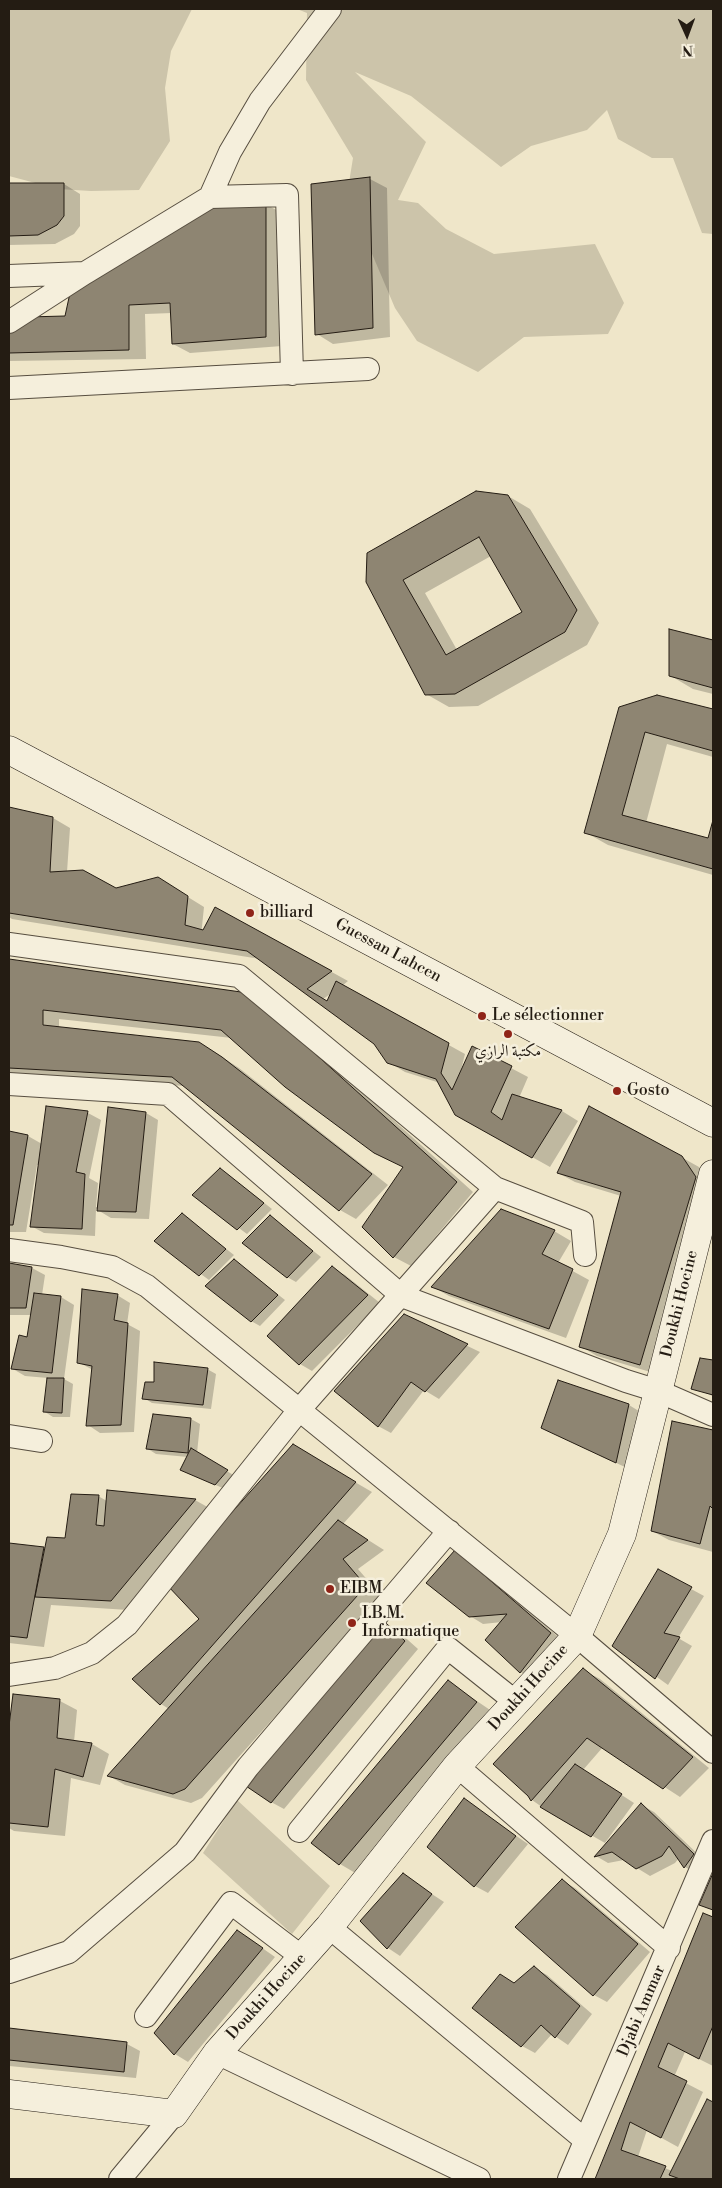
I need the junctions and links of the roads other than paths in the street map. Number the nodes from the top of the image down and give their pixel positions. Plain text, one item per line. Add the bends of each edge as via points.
1 (330, 9) edge
2 (210, 197) junction
3 (85, 273) junction
4 (9, 276) edge
5 (9, 322) edge
6 (368, 369) dead end
7 (292, 374) junction
8 (9, 388) edge
9 (9, 750) edge
10 (9, 944) edge
11 (9, 1084) edge
12 (713, 1123) edge
13 (713, 1174) edge
14 (495, 1188) junction
15 (9, 1250) edge
16 (585, 1255) dead end
17 (402, 1296) junction
18 (658, 1391) junction
19 (300, 1409) junction
20 (713, 1415) edge
21 (9, 1436) edge
22 (41, 1441) dead end
23 (449, 1531) junction
24 (577, 1636) junction
25 (9, 1675) edge
26 (516, 1703) junction
27 (713, 1752) edge
28 (457, 1766) junction
29 (299, 1831) dead end
30 (713, 1841) edge
31 (329, 1927) junction
32 (669, 1948) junction
33 (302, 1957) junction
34 (9, 1972) edge
35 (146, 2016) dead end
36 (217, 2053) junction
37 (9, 2094) edge
38 (174, 2114) junction
39 (586, 2140) junction
40 (120, 2179) edge
41 (479, 2179) edge
42 (569, 2179) edge

1 - 2 street via 260,100 230,152
2 - 3 street
2 - 7 street via 286,195
3 - 4 street
3 - 5 street
6 - 7 street
7 - 8 street
9 - 12 street, Guessan Lahcen
10 - 14 street via 238,976
11 - 17 street via 168,1094
13 - 18 street, Doukhi Hocine
14 - 16 street via 582,1222
14 - 17 street
15 - 19 street via 112,1267 147,1286
17 - 18 street
17 - 19 street
18 - 20 street
18 - 24 street, Doukhi Hocine via 622,1534
19 - 23 street
19 - 25 street via 127,1625 92,1653 55,1668
21 - 22 street
23 - 24 street
23 - 34 street via 248,1767 185,1852 69,1952
24 - 26 street, Doukhi Hocine
24 - 27 street
26 - 28 street, Doukhi Hocine
26 - 29 street via 448,1648
28 - 31 street, Doukhi Hocine
28 - 32 street
30 - 32 street, Djabi Ammar
31 - 33 street, Doukhi Hocine
31 - 39 street
32 - 39 street, Djabi Ammar
33 - 35 street via 231,1903
33 - 36 street, Doukhi Hocine
36 - 38 street, Doukhi Hocine
36 - 41 street
37 - 38 street
38 - 40 street
39 - 42 street, Djabi Ammar

